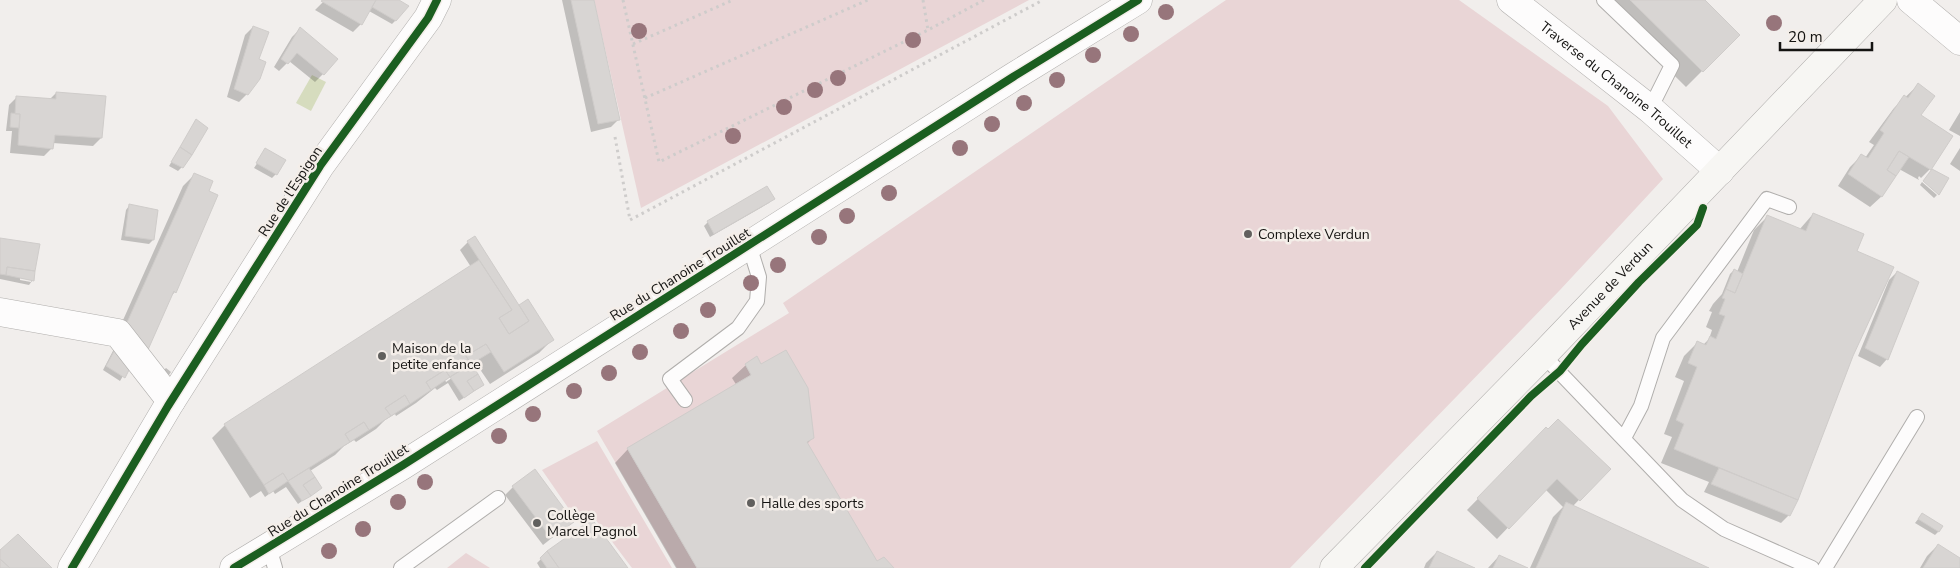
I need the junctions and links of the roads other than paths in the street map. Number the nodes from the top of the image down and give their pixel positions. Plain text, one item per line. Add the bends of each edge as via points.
1 (437, 0) edge
2 (1138, 0) edge
3 (1511, 0) edge
4 (1604, 0) edge
5 (1883, 0) edge
6 (1911, 0) edge
7 (1960, 41) edge
8 (1650, 110) junction
9 (1720, 171) junction
10 (1789, 206) dead end
11 (749, 245) junction
12 (0, 312) edge
13 (1544, 355) junction
14 (685, 400) dead end
15 (170, 403) junction
16 (1917, 417) dead end
17 (1624, 438) junction
18 (498, 498) dead end
19 (272, 558) edge
20 (72, 568) edge
21 (234, 568) edge
22 (402, 568) edge
23 (1334, 568) edge
24 (1812, 568) edge
25 (1825, 568) edge

1 - 15 street, Rue de l'Espigon via 428,18 320,166
2 - 11 street, Rue du Chanoine Trouillet
3 - 8 street, Traverse du Chanoine Trouillet
4 - 8 lane via 1672,65
5 - 9 main road, Avenue de Verdun
6 - 7 street
8 - 9 street, Traverse du Chanoine Trouillet
9 - 13 main road, Avenue de Verdun
10 - 17 lane via 1767,199 1664,338 1641,406
11 - 14 lane via 759,277 757,301 738,328 670,378
11 - 19 street, Rue du Chanoine Trouillet via 412,460
12 - 15 street via 118,333
13 - 17 lane
13 - 23 main road, Avenue de Verdun
15 - 20 street, Rue de l'Espigon
16 - 25 lane
17 - 24 lane via 1682,500 1724,529
18 - 22 lane
19 - 21 street, Rue du Chanoine Trouillet

